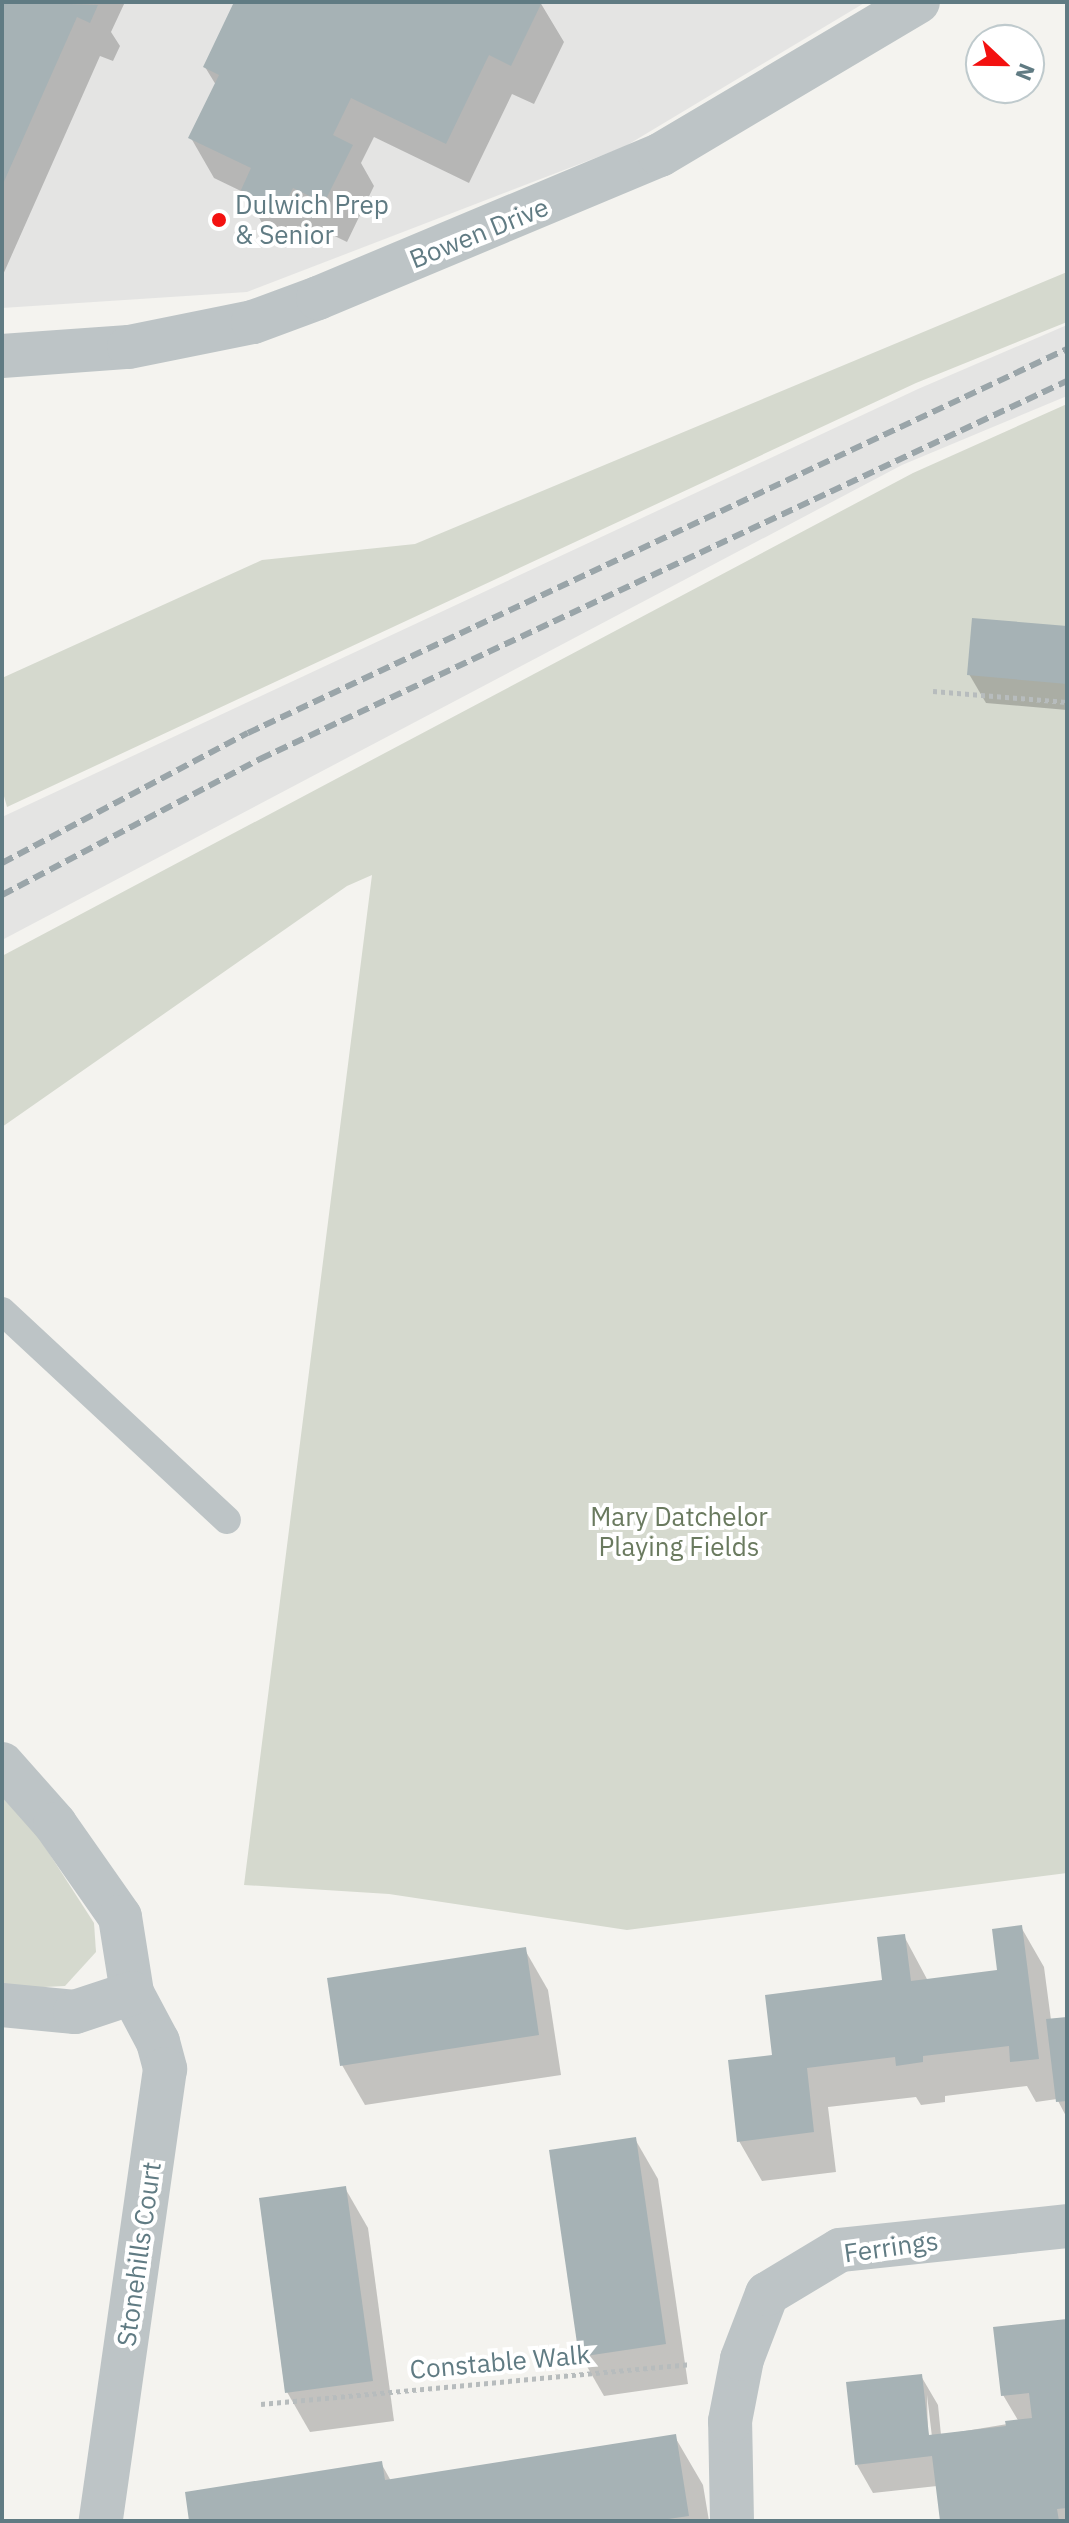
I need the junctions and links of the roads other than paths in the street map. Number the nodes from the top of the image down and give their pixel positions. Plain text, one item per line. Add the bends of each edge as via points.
1 (918, 2) edge
2 (2, 356) edge
3 (2, 1311) edge
4 (227, 1520) dead end
5 (2, 1764) edge
6 (132, 1993) junction
7 (2, 2005) edge
8 (1067, 2226) edge
9 (101, 2521) edge
10 (732, 2521) edge

1 - 2 street, Bowen Drive via 660,155 318,298 253,322 129,347
3 - 4 lane
5 - 6 street, Stonehills Court via 55,1824 120,1917
6 - 7 street via 75,2012
6 - 9 street, Stonehills Court via 158,2042 165,2069
8 - 10 street, Ferrings via 840,2250 767,2294 742,2359 730,2421

